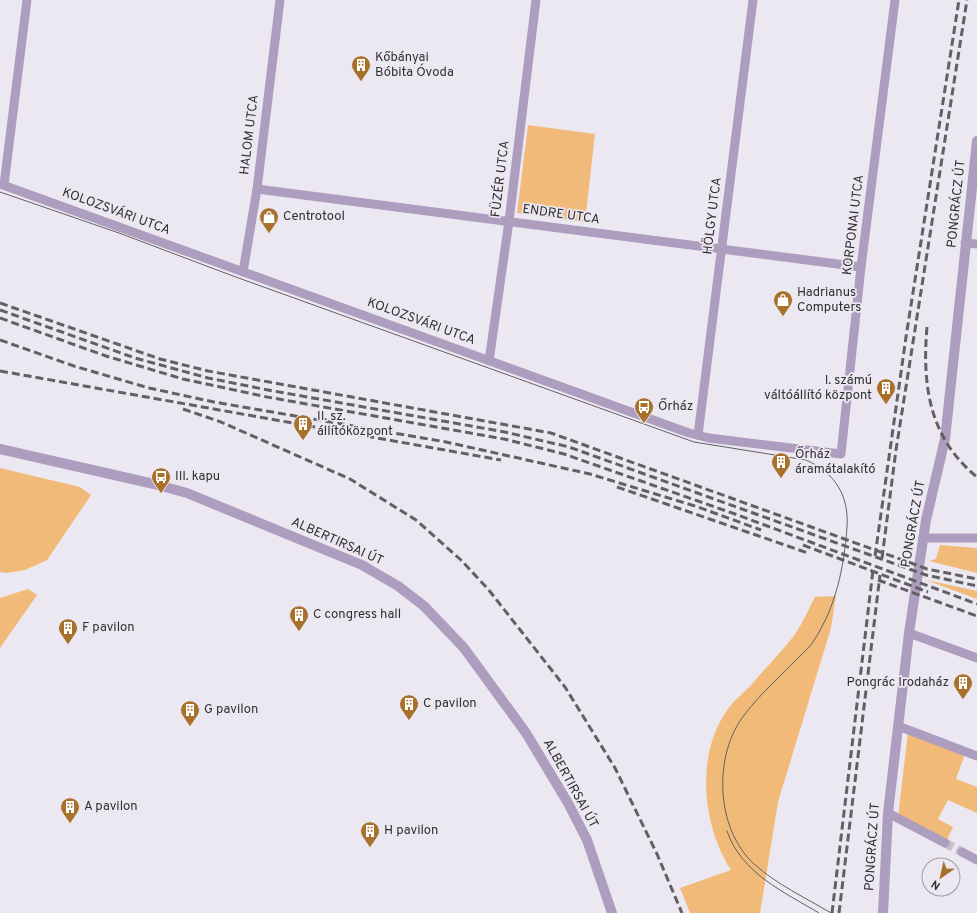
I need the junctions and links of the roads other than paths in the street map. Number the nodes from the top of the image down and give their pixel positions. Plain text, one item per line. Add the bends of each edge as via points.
1 (27, 0) edge
2 (280, 0) edge
3 (536, 0) edge
4 (753, 0) edge
5 (895, 0) edge
6 (977, 141) edge
7 (976, 164) edge
8 (2, 185) edge
9 (257, 189) junction
10 (509, 221) junction
11 (965, 243) junction
12 (977, 244) edge
13 (721, 250) junction
14 (861, 267) junction
15 (243, 272) junction
16 (489, 361) junction
17 (698, 435) junction
18 (0, 449) edge
19 (841, 454) joint
20 (923, 538) junction
21 (977, 538) edge
22 (909, 633) junction
23 (977, 658) edge
24 (898, 726) junction
25 (977, 756) edge
26 (888, 813) junction
27 (945, 843) tunnel mouth
28 (963, 852) tunnel mouth
29 (977, 860) edge
30 (612, 913) edge
31 (883, 913) edge

1 - 8 street
2 - 9 street, HALOM UTCA
3 - 10 street, FÜZÉR UTCA
4 - 13 street, HÖLGY UTCA
5 - 14 street, KORPONAI UTCA
6 - 7 street, PONGRÁCZ ÚT
7 - 11 street, PONGRÁCZ ÚT
8 - 15 street, KOLOZSVÁRI UTCA
9 - 10 street, ENDRE UTCA
9 - 15 street, HALOM UTCA
10 - 13 street, ENDRE UTCA
10 - 16 street, FÜZÉR UTCA
11 - 12 street
11 - 20 street, PONGRÁCZ ÚT via 945,439
13 - 14 street, ENDRE UTCA
13 - 17 street, HÖLGY UTCA
14 - 19 street, KORPONAI UTCA
15 - 16 street, KOLOZSVÁRI UTCA
16 - 17 street, KOLOZSVÁRI UTCA
17 - 19 street, KOLOZSVÁRI UTCA
18 - 30 street, ALBERTIRSAI ÚT via 187,493 362,565 398,586 424,606 464,648 526,733 587,840
20 - 21 street
20 - 22 street, PONGRÁCZ ÚT
22 - 23 street
22 - 24 street, PONGRÁCZ ÚT
24 - 25 street
24 - 26 street, PONGRÁCZ ÚT
26 - 27 street
26 - 31 street, PONGRÁCZ ÚT
28 - 29 street

